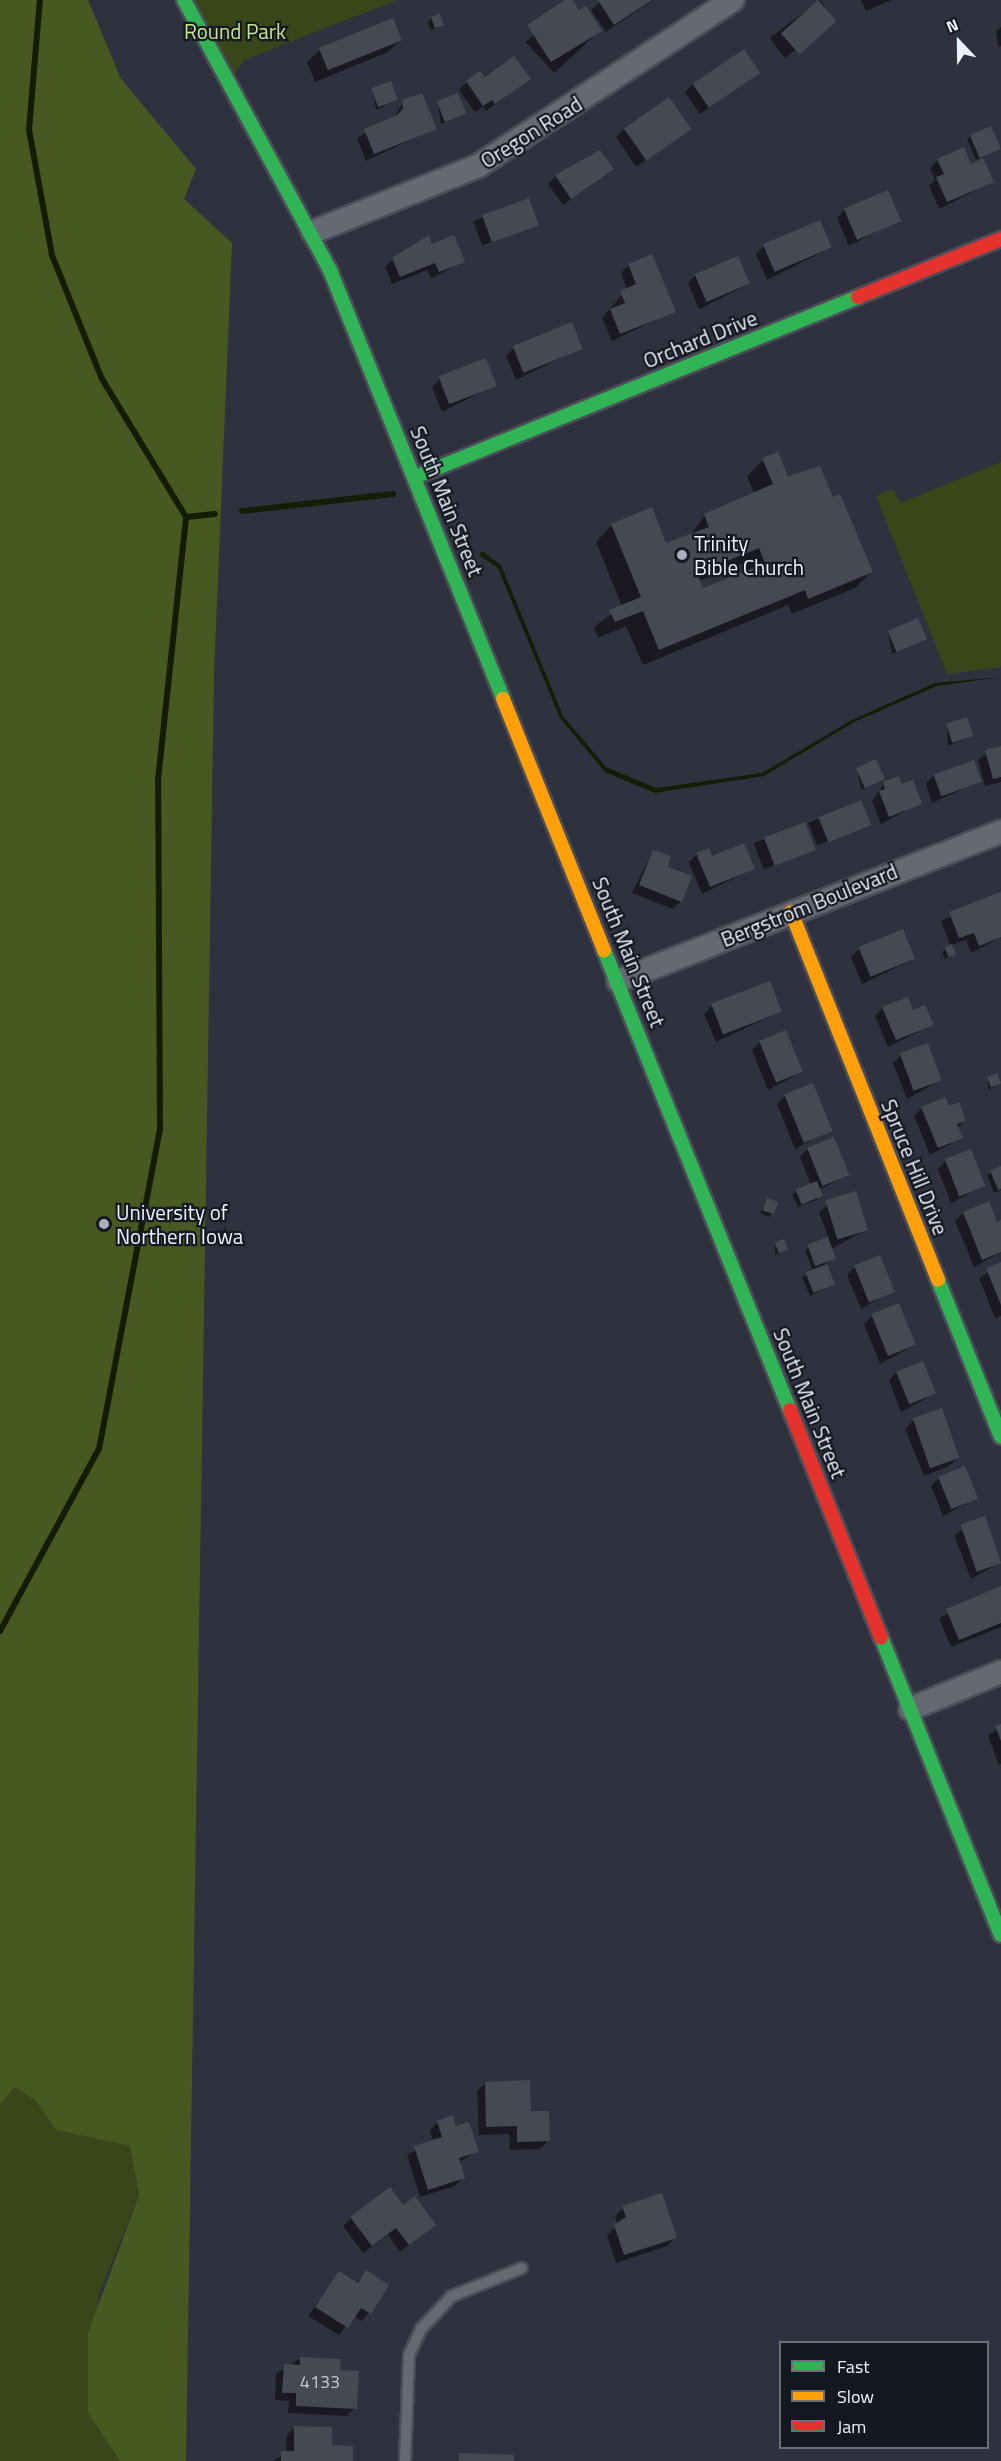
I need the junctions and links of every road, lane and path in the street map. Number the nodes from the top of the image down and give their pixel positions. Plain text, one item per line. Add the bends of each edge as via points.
1 (184, 0) edge
2 (734, 0) edge
3 (313, 232) junction
4 (1001, 239) edge
5 (415, 477) junction
6 (1001, 832) edge
7 (791, 912) junction
8 (618, 981) junction
9 (1001, 1437) edge
10 (1001, 1672) edge
11 (910, 1709) junction
12 (1001, 1935) edge
13 (522, 2268) dead end
14 (405, 2461) edge

1 - 3 street, South Main Street
2 - 3 street, Oregon Road via 478,166
3 - 5 street, South Main Street
4 - 5 street, Orchard Drive
5 - 8 street, South Main Street
6 - 7 street, Bergstrom Boulevard
7 - 8 street, Bergstrom Boulevard
7 - 9 street, Spruce Hill Drive
8 - 11 street, South Main Street
10 - 11 street
11 - 12 street, South Main Street
13 - 14 lane via 452,2296 421,2329 409,2355

